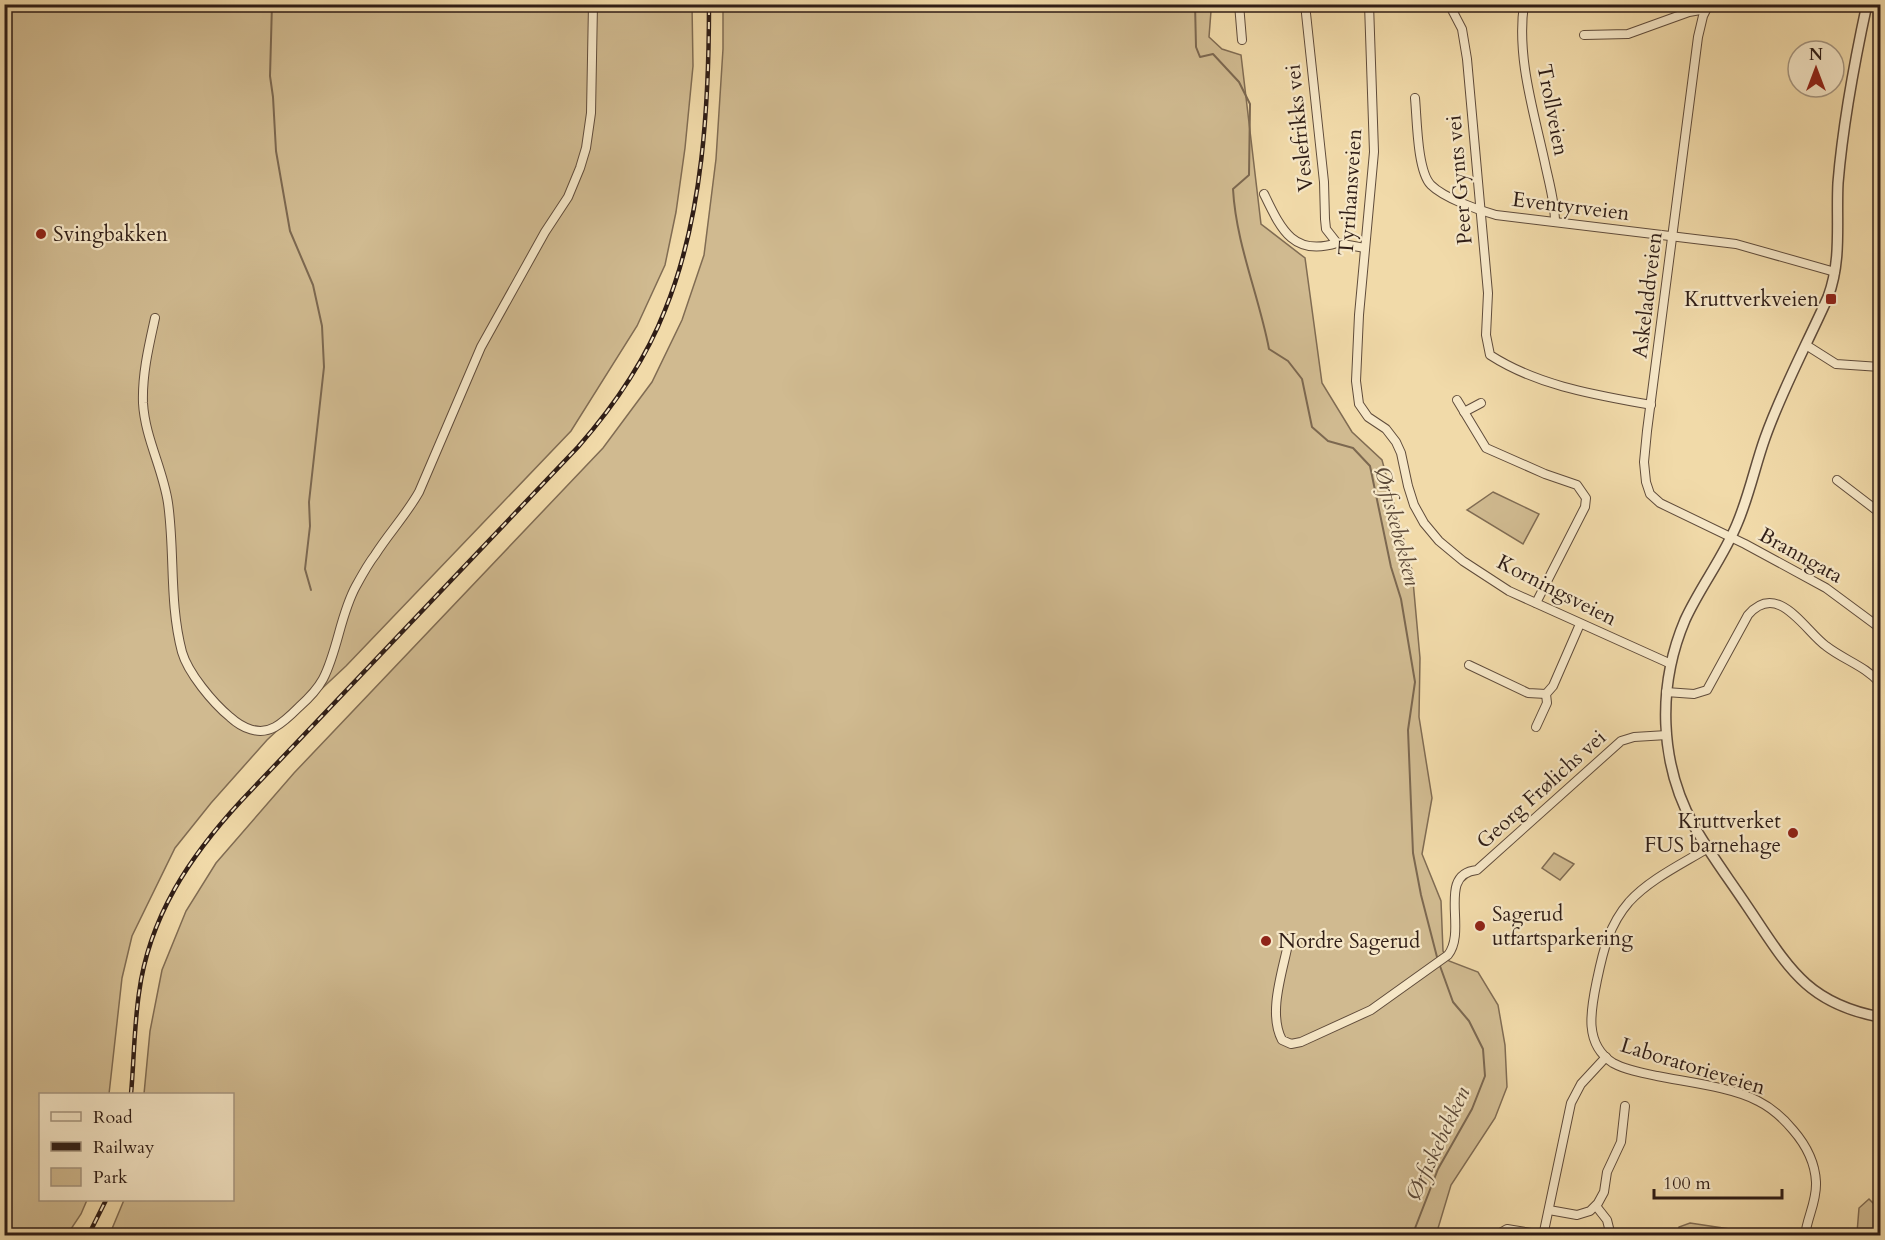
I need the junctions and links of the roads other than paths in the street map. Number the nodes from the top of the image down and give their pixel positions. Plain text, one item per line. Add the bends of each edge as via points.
1 (593, 4) edge
2 (1239, 4) edge
3 (1305, 4) edge
4 (1369, 4) edge
5 (1449, 4) edge
6 (1524, 4) edge
7 (1867, 4) edge
8 (1707, 7) edge
9 (1584, 35) dead end
10 (1242, 40) dead end
11 (1415, 98) dead end
12 (1264, 194) dead end
13 (1479, 210) junction
14 (1555, 222) junction
15 (1672, 237) junction
16 (1337, 243) junction
17 (1365, 248) junction
18 (1835, 272) junction
19 (156, 318) dead end
20 (1806, 345) junction
21 (1881, 367) edge
22 (1356, 381) joint
23 (1457, 400) dead end
24 (1481, 403) dead end
25 (1651, 405) junction
26 (1464, 411) junction
27 (1837, 480) dead end
28 (1881, 513) edge
29 (1731, 539) junction
30 (1536, 603) junction
31 (1580, 624) junction
32 (1881, 628) edge
33 (1671, 663) junction
34 (1469, 665) dead end
35 (1881, 683) edge
36 (1666, 692) junction
37 (1546, 693) junction
38 (1536, 727) dead end
39 (1667, 735) junction
40 (1708, 848) junction
41 (1289, 939) dead end
42 (1881, 1017) edge
43 (1606, 1057) junction
44 (1625, 1106) dead end
45 (1596, 1206) junction
46 (1549, 1210) junction
47 (1543, 1235) edge
48 (1495, 1236) edge
49 (1611, 1236) edge
50 (1805, 1236) edge

1 - 19 street via 590,120 586,148 568,197 544,232 481,347 414,502 375,554 351,596 322,681 290,716 267,730 239,725 224,712 188,667 182,653 175,615 168,504 147,434 143,402
2 - 10 street
3 - 16 street, Veslefrikks vei via 1325,219 1330,236
4 - 17 street, Tyrihansveien via 1374,152
5 - 13 street, Peer Gynts vei via 1465,41
6 - 14 street, Trollveien via 1524,55
7 - 18 street via 1845,113
8 - 9 street via 1628,34
8 - 15 street, Askeladdveien via 1698,37
11 - 13 street, Eventyrveien via 1421,162 1430,184
12 - 16 street, Veslefrikks vei via 1274,216 1300,244 1311,248
13 - 14 street, Eventyrveien
13 - 25 street, Peer Gynts vei via 1490,355 1550,384
14 - 15 street, Eventyrveien
15 - 18 street, Eventyrveien via 1745,246
15 - 25 street, Askeladdveien
16 - 17 street, Veslefrikks vei
17 - 22 street, Tyrihansveien
18 - 20 street
20 - 21 street via 1836,364
20 - 29 street via 1765,436
22 - 30 street, Korningsveien via 1359,404 1368,417 1386,429 1401,453 1414,505 1424,523 1462,561
23 - 26 street
24 - 26 street
25 - 29 street, Askeladdveien via 1644,462 1650,494 1667,508
26 - 30 street via 1486,448 1577,485 1586,498
27 - 28 street
29 - 32 street, Branngata via 1826,588
29 - 33 street via 1687,617
30 - 31 street, Korningsveien
31 - 33 street, Korningsveien
31 - 37 street via 1553,686
33 - 36 street
34 - 37 street via 1528,693
35 - 36 street via 1826,646 1791,610 1769,604 1749,615 1707,690 1694,694
36 - 39 street
37 - 38 street via 1547,703
39 - 40 street via 1676,783
39 - 41 street, Georg Frølichs vei via 1621,741 1478,870 1466,874 1455,888 1456,933 1448,955 1371,1010 1291,1044 1282,1040 1277,1024 1279,981
40 - 42 street via 1804,983 1842,1008
40 - 43 street, Laboratorieveien via 1637,894 1609,932 1590,1015 1595,1040
43 - 46 street, Laboratorieveien via 1581,1084 1572,1103
43 - 50 street, Laboratorieveien via 1639,1072 1747,1096 1777,1114 1803,1143 1814,1166 1815,1198
44 - 45 street via 1620,1146
45 - 46 street via 1576,1215
45 - 49 street via 1607,1220
46 - 47 street, Laboratorieveien
47 - 48 street via 1507,1229

